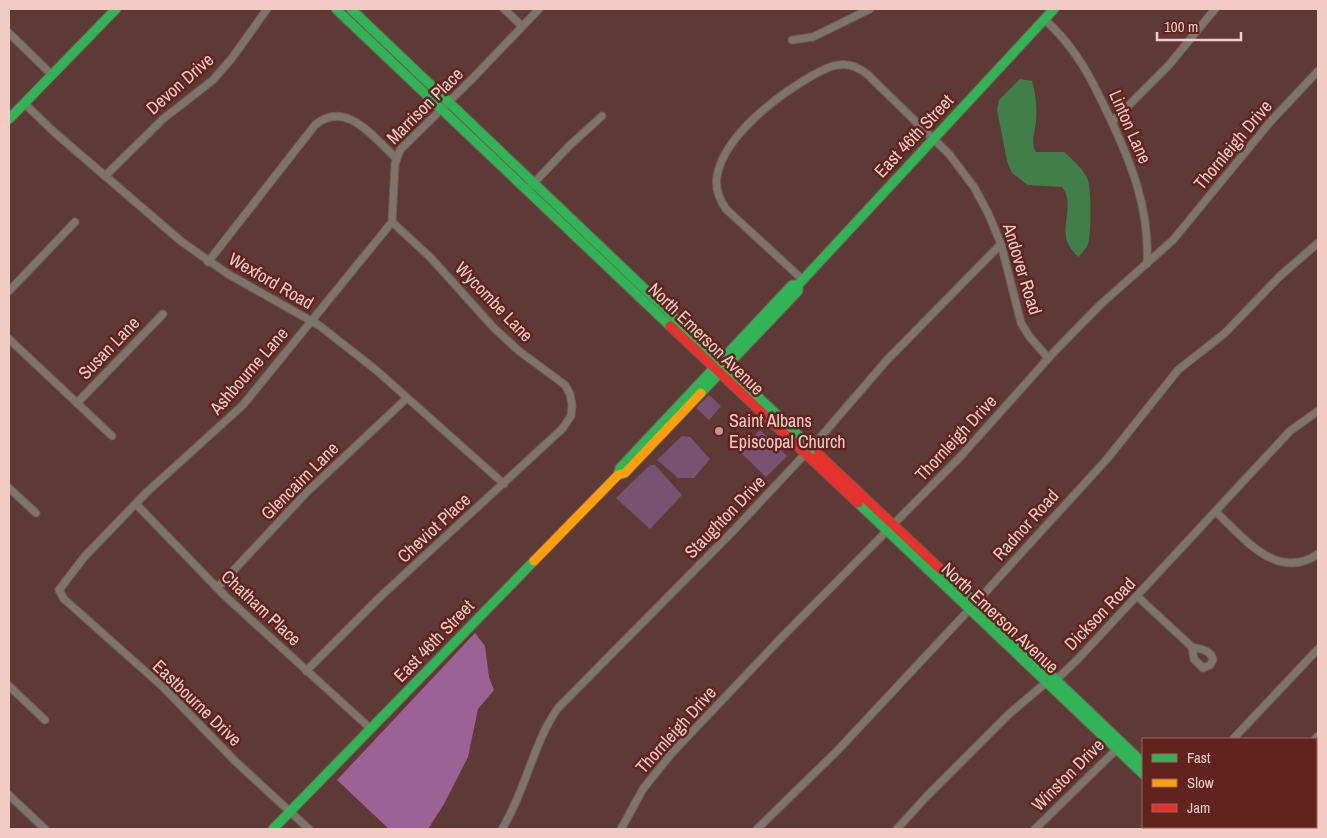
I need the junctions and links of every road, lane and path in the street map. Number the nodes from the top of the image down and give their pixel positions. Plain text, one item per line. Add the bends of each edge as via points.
1 (116, 9) edge
2 (267, 9) edge
3 (336, 9) edge
4 (351, 9) edge
5 (504, 9) edge
6 (539, 9) edge
7 (870, 9) edge
8 (1054, 9) edge
9 (1215, 9) edge
10 (1044, 19) junction
11 (522, 26) junction
12 (9, 33) edge
13 (792, 40) dead end
14 (1318, 71) edge
15 (52, 75) junction
16 (449, 102) junction
17 (24, 103) junction
18 (441, 109) junction
19 (602, 116) dead end
20 (9, 119) edge
21 (1112, 122) junction
22 (934, 139) junction
23 (396, 158) junction
24 (105, 176) junction
25 (534, 183) junction
26 (526, 191) junction
27 (75, 222) dead end
28 (392, 222) junction
29 (1318, 243) edge
30 (1001, 244) junction
31 (208, 262) junction
32 (1147, 264) junction
33 (801, 282) junction
34 (9, 291) edge
35 (163, 314) dead end
36 (311, 321) junction
37 (9, 339) edge
38 (1048, 358) junction
39 (720, 360) junction
40 (727, 367) junction
41 (716, 371) junction
42 (407, 398) junction
43 (572, 402) joint
44 (77, 403) junction
45 (1318, 412) edge
46 (112, 436) dead end
47 (811, 447) junction
48 (804, 455) junction
49 (504, 484) junction
50 (9, 488) edge
51 (136, 504) junction
52 (1216, 512) junction
53 (36, 513) dead end
54 (894, 525) junction
55 (886, 533) junction
56 (1318, 554) edge
57 (217, 588) junction
58 (1138, 597) junction
59 (64, 599) joint
60 (976, 603) junction
61 (969, 610) junction
62 (1192, 647) dead end
63 (1318, 649) edge
64 (306, 670) junction
65 (1056, 679) junction
66 (1046, 684) junction
67 (9, 686) edge
68 (45, 720) dead end
69 (371, 729) junction
70 (1234, 738) edge
71 (1119, 746) junction
72 (1142, 762) edge
73 (1142, 773) edge
74 (9, 795) edge
75 (290, 812) junction
76 (45, 829) edge
77 (273, 829) edge
78 (310, 829) edge
79 (502, 829) edge
80 (621, 829) edge
81 (757, 829) edge
82 (897, 829) edge
83 (1035, 829) edge

1 - 15 main road
2 - 24 street, Devon Drive via 213,80 163,119
3 - 18 main road, North Emerson Avenue
4 - 16 main road, North Emerson Avenue
5 - 11 street
6 - 11 street, Marrison Place
7 - 13 street via 813,37
8 - 10 main road, East 46th Street
9 - 21 street via 1169,65
10 - 21 street, Linton Lane via 1080,59
10 - 22 main road, East 46th Street
11 - 16 street, Marrison Place
12 - 15 street
14 - 32 street, Thornleigh Drive via 1270,121 1187,224
15 - 17 main road
16 - 18 street, Marrison Place
16 - 25 main road, North Emerson Avenue
17 - 20 main road
17 - 24 street, Wexford Road
18 - 23 street, Marrison Place via 406,143
18 - 26 main road, North Emerson Avenue
19 - 25 street
21 - 32 street, Linton Lane via 1140,194 1147,233
22 - 30 street, Andover Road via 974,187
22 - 33 main road, East 46th Street
22 - 33 street, Andover Road via 867,74 845,64 830,66 793,87 749,124 720,168 717,182 720,198 728,211
23 - 28 street
23 - 31 street, Marrison Place via 352,119 339,116 324,119 315,125
24 - 31 street, Wexford Road
25 - 26 street
25 - 39 main road, North Emerson Avenue
26 - 41 main road, North Emerson Avenue
27 - 34 street
28 - 36 street, Ashbourne Lane
28 - 43 street, Wycombe Lane via 430,257 494,328 563,383
29 - 60 street, Radnor Road via 1280,276 1225,333 1178,370 1107,459
30 - 38 street, Andover Road via 1020,319 1029,336
30 - 47 street, Staughton Drive via 887,360
31 - 36 street, Wexford Road
32 - 38 street, Thornleigh Drive via 1100,305
33 - 39 main road, East 46th Street via 792,285
33 - 40 main road, East 46th Street via 798,291
35 - 44 street, Susan Lane
36 - 42 street, Wexford Road via 370,365
36 - 51 street, Ashbourne Lane via 243,405
37 - 44 street
38 - 54 street, Thornleigh Drive via 978,438
39 - 40 main road, North Emerson Avenue
39 - 41 main road, East 46th Street
40 - 41 main road, East 46th Street
40 - 47 main road, North Emerson Avenue
41 - 48 main road, North Emerson Avenue
41 - 69 main road, East 46th Street
42 - 49 street, Wexford Road
42 - 57 street, Glencairn Lane via 307,492
43 - 49 street, Cheviot Place via 571,416 564,427
44 - 46 street
45 - 52 street, Dickson Road via 1290,431
47 - 48 street, Staughton Drive
47 - 54 main road, North Emerson Avenue
48 - 55 main road, North Emerson Avenue
48 - 79 street, Staughton Drive via 558,708 544,732 525,783
49 - 64 street, Cheviot Place via 380,597
50 - 53 street
51 - 57 street, Chatham Place
51 - 59 street, Ashbourne Lane via 67,577 59,590
52 - 56 street via 1257,550 1275,561 1293,563
52 - 58 street, Dickson Road
54 - 55 street, Thornleigh Drive
54 - 60 main road, North Emerson Avenue
55 - 61 main road, North Emerson Avenue
55 - 80 street, Thornleigh Drive via 671,754 643,789
57 - 64 street, Chatham Place
58 - 62 street
58 - 65 street, Dickson Road
59 - 75 street, Eastbourne Drive via 163,687
60 - 61 street, Radnor Road
60 - 65 main road, North Emerson Avenue
61 - 66 main road, North Emerson Avenue
61 - 81 street, Radnor Road via 837,751
63 - 70 street
64 - 69 street, Chatham Place
65 - 66 street, Dickson Road
65 - 71 main road, North Emerson Avenue
66 - 71 main road, North Emerson Avenue
66 - 82 street, Dickson Road via 1009,714
67 - 68 street
69 - 75 main road, East 46th Street
71 - 72 main road, North Emerson Avenue
71 - 73 main road, North Emerson Avenue
71 - 83 street, Winston Drive
74 - 76 street
75 - 77 main road, East 46th Street
75 - 78 street, Eastbourne Drive

